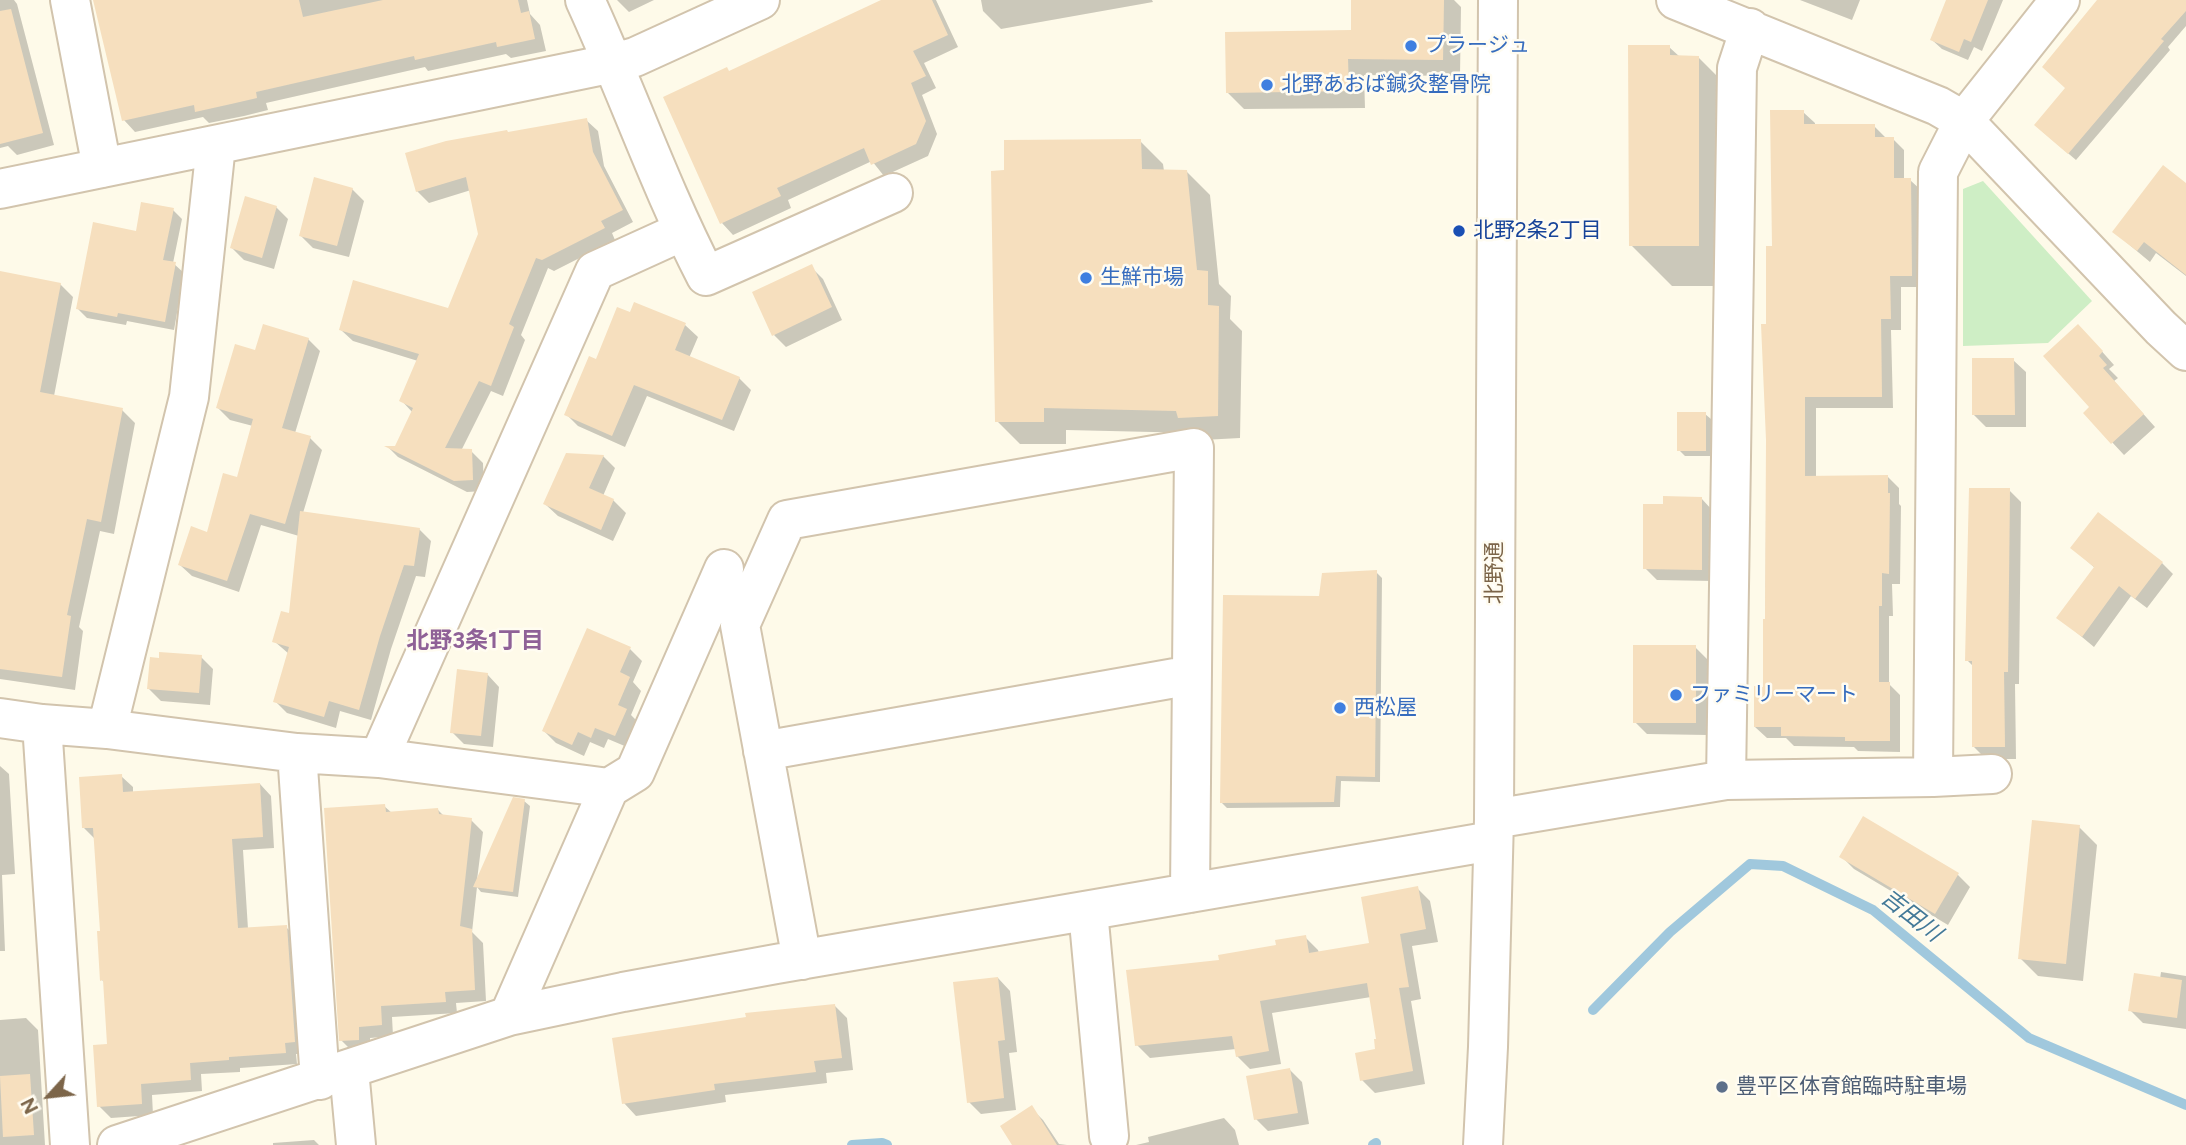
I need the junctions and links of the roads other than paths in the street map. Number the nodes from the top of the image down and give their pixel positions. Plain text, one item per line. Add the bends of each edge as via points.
1 (71, 0) edge
2 (585, 0) edge
3 (760, 0) edge
4 (1498, 0) edge
5 (1676, 0) edge
6 (2060, 0) edge
7 (1750, 28) junction
8 (614, 63) junction
9 (1964, 121) junction
10 (216, 145) junction
11 (102, 168) junction
12 (0, 189) edge
13 (892, 193) dead end
14 (683, 231) junction
15 (2186, 351) edge
16 (724, 569) dead end
17 (1192, 675) junction
18 (0, 718) edge
19 (42, 724) junction
20 (107, 729) junction
21 (763, 751) junction
22 (297, 753) junction
23 (379, 758) junction
24 (1992, 775) dead end
25 (1933, 777) junction
26 (1726, 780) junction
27 (609, 788) junction
28 (1493, 830) junction
29 (1190, 893) junction
30 (1088, 911) junction
31 (802, 960) junction
32 (509, 1016) junction
33 (334, 1075) junction
34 (1109, 1136) dead end
35 (69, 1145) edge
36 (117, 1145) edge
37 (356, 1145) edge
38 (1483, 1145) edge

1 - 11 street
2 - 8 street
3 - 8 street
4 - 28 street, 北野通
5 - 7 street
6 - 9 street
7 - 9 street
7 - 26 street via 1737,68
8 - 10 street
8 - 14 street
9 - 15 street
9 - 25 street via 1938,172
10 - 11 street
10 - 20 street via 189,397
11 - 12 street
13 - 14 street via 706,276
14 - 23 street via 595,271
16 - 27 street via 635,772
17 - 21 street
17 - 21 street via 1194,448 788,520 740,625
17 - 29 street
18 - 19 street
19 - 20 street
19 - 35 street
20 - 22 street
21 - 31 street
22 - 23 street
22 - 33 street
23 - 27 street
24 - 25 street
25 - 26 street
26 - 28 street
27 - 32 street
28 - 29 street
28 - 38 street, 北野通
29 - 30 street
30 - 31 street
30 - 34 street
31 - 32 street
32 - 33 street
33 - 36 street
33 - 37 street

